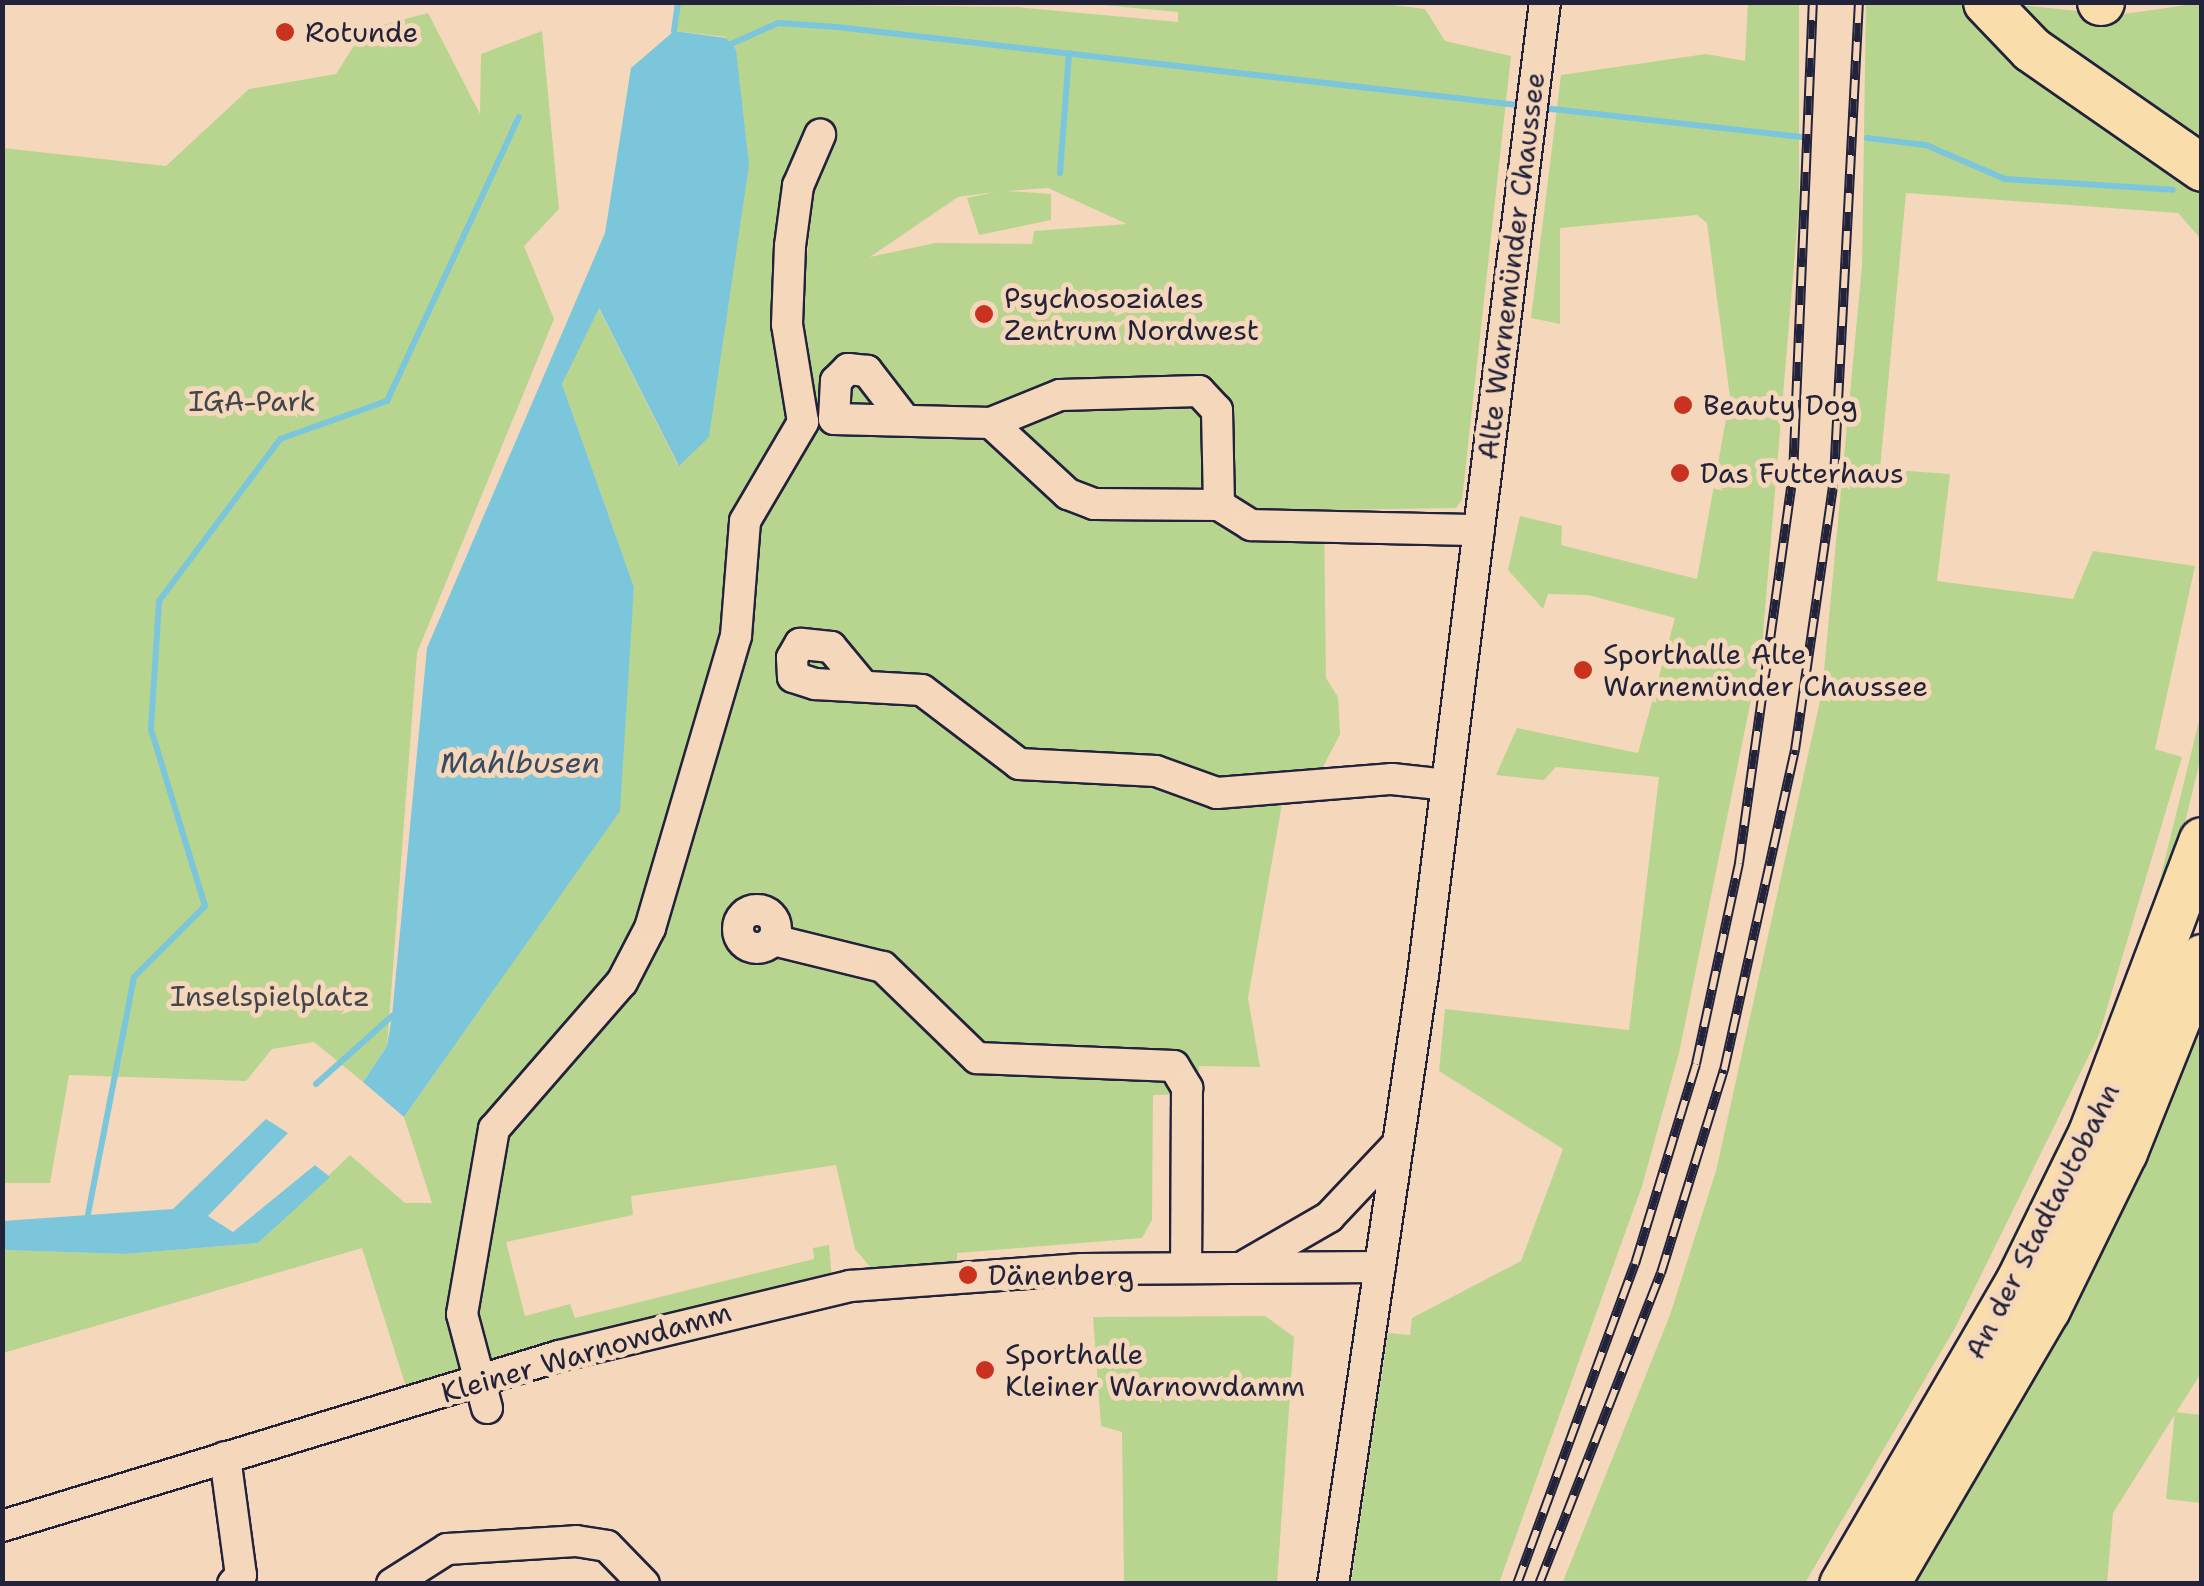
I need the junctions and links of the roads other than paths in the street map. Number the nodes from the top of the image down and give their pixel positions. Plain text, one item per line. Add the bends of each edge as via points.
1 (1545, 2) edge
2 (1986, 2) edge
3 (820, 135) dead end
4 (2202, 168) edge
5 (904, 420) dead end
6 (992, 423) junction
7 (1218, 505) junction
8 (1479, 530) junction
9 (861, 682) dead end
10 (1447, 785) junction
11 (2202, 840) edge
12 (773, 940) dead end
13 (2202, 956) edge
14 (1400, 1142) junction
15 (1380, 1267) junction
16 (1186, 1268) junction
17 (1239, 1269) junction
18 (2047, 1309) junction
19 (484, 1394) junction
20 (225, 1457) junction
21 (2, 1526) edge
22 (233, 1584) edge
23 (392, 1584) edge
24 (644, 1584) edge
25 (1333, 1584) edge
26 (1842, 1584) edge
27 (1886, 1584) edge
28 (1907, 1584) edge

1 - 8 street, Alte Warnemünder Chaussee
2 - 4 highway via 2031,49
3 - 19 street via 798,186 790,246 787,324 802,422 746,521 736,636 640,954 494,1129 462,1314
5 - 6 street
6 - 7 street via 1084,501
6 - 7 street via 1060,395 1198,391 1217,410
7 - 8 street via 1251,525
8 - 10 street, Alte Warnemünder Chaussee
9 - 10 street via 922,690 1034,767 1156,770 1217,793 1392,778
10 - 14 street, Alte Warnemünder Chaussee
11 - 26 highway, An der Stadtautobahn via 2090,1133 2018,1282
12 - 16 street via 883,967 978,1058 1174,1066 1187,1088
13 - 18 highway, An der Stadtautobahn via 2124,1152
14 - 15 street, Alte Warnemünder Chaussee
14 - 17 street via 1329,1216
15 - 17 street, Kleiner Warnowdamm
15 - 25 street, Alte Warnemünder Chaussee
16 - 17 street, Kleiner Warnowdamm
16 - 19 street, Kleiner Warnowdamm via 850,1286
18 - 27 highway, An der Stadtautobahn
18 - 28 street via 2026,1377
19 - 20 street, Kleiner Warnowdamm
20 - 21 street, Kleiner Warnowdamm
20 - 22 street via 241,1574
23 - 24 street via 446,1549 576,1541 607,1546

